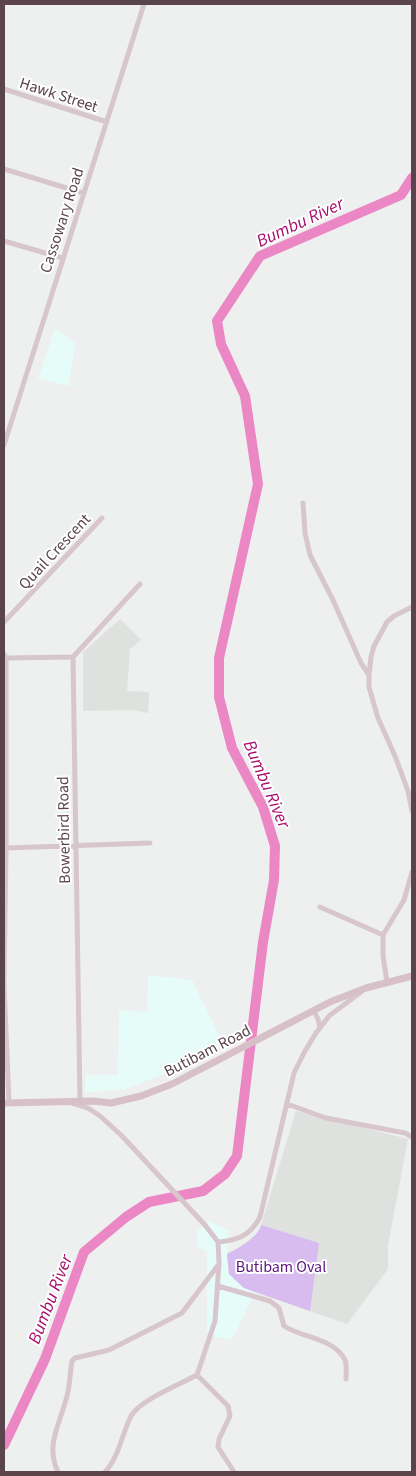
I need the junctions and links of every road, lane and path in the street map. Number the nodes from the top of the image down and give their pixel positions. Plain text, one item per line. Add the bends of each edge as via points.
1 (144, 4) edge
2 (4, 89) edge
3 (107, 122) junction
4 (4, 169) edge
5 (83, 193) junction
6 (4, 241) edge
7 (62, 258) junction
8 (4, 445) edge
9 (303, 503) dead end
10 (102, 518) dead end
11 (140, 584) dead end
12 (412, 607) edge
13 (4, 622) edge
14 (5, 656) edge
15 (73, 657) junction
16 (369, 675) junction
17 (412, 811) edge
18 (150, 843) dead end
19 (76, 844) junction
20 (6, 848) junction
21 (412, 872) edge
22 (320, 907) dead end
23 (383, 935) junction
24 (412, 976) edge
25 (387, 982) junction
26 (366, 988) junction
27 (313, 1010) junction
28 (320, 1028) junction
29 (67, 1102) junction
30 (80, 1102) junction
31 (6, 1103) edge
32 (287, 1104) junction
33 (412, 1137) edge
34 (218, 1242) junction
35 (219, 1264) junction
36 (218, 1286) junction
37 (197, 1375) junction
38 (346, 1380) dead end
39 (58, 1472) edge
40 (104, 1472) edge
41 (234, 1472) edge

1 - 3 street, Cassowary Road
2 - 3 street, Hawk Street
3 - 5 street, Cassowary Road
4 - 5 street
5 - 7 street, Cassowary Road
6 - 7 street
7 - 8 street, Cassowary Road
9 - 16 street via 310,555
10 - 13 street, Quail Crescent
11 - 15 street
12 - 16 street via 388,622 370,657
14 - 15 street
14 - 20 street
15 - 19 street, Bowerbird Road
16 - 17 street via 378,718 405,782
18 - 19 street
19 - 20 street
19 - 30 street, Bowerbird Road
20 - 31 street
21 - 23 street via 404,900
22 - 23 street
23 - 25 street
24 - 25 main road, Butibam Road
25 - 26 main road, Butibam Road
26 - 27 main road, Butibam Road
26 - 28 street
27 - 28 street
27 - 30 main road, Butibam Road via 172,1084 111,1102
28 - 32 street via 294,1073
29 - 30 main road, Butibam Road
29 - 31 main road, Butibam Road
29 - 34 street via 88,1108 121,1135
32 - 33 street via 326,1118
32 - 34 street via 256,1226 235,1241
34 - 35 street
35 - 36 street
35 - 39 street via 182,1313 108,1350 72,1361 67,1394 52,1445 52,1460
36 - 37 street via 215,1321
36 - 38 street via 270,1301 279,1308 284,1326 339,1352 346,1362
37 - 40 street via 140,1405
37 - 41 street via 228,1406 230,1416 218,1447

